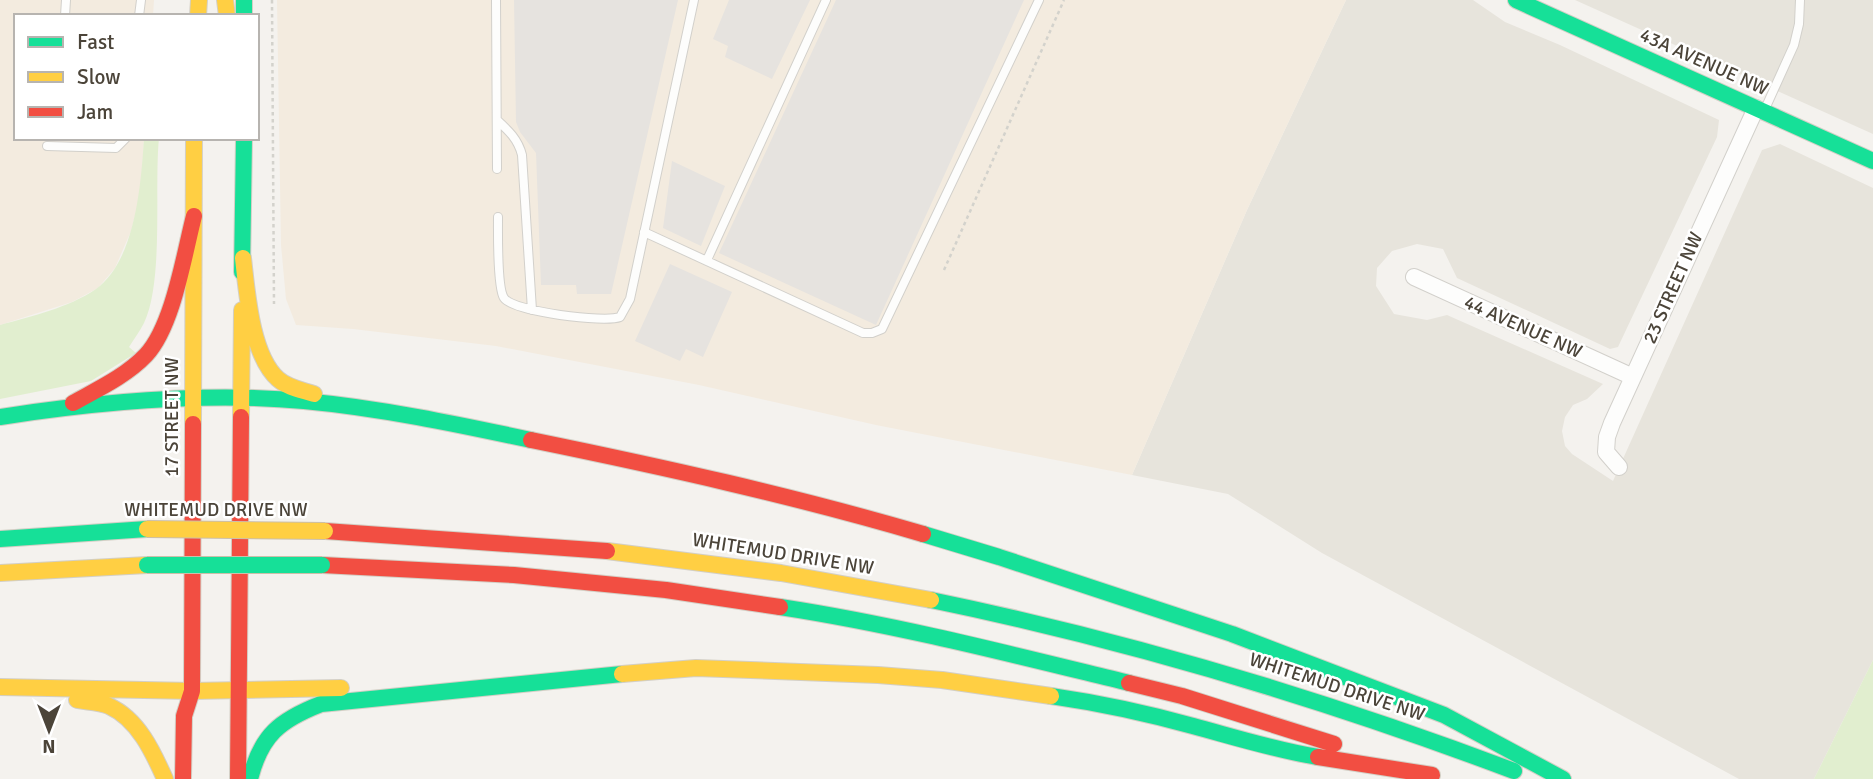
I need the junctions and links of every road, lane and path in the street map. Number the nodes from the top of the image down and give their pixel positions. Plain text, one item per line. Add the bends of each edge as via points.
1 (272, 0) edge
2 (496, 0) edge
3 (694, 0) edge
4 (826, 0) edge
5 (1039, 0) edge
6 (1063, 0) edge
7 (1517, 0) edge
8 (1800, 0) edge
9 (1032, 72) junction
10 (1039, 75) dead end
11 (1760, 110) junction
12 (497, 120) junction
13 (124, 140) edge
14 (194, 140) edge
15 (244, 140) edge
16 (47, 146) dead end
17 (1873, 161) edge
18 (497, 169) dead end
19 (194, 216) junction
20 (498, 217) dead end
21 (644, 232) junction
22 (954, 248) junction
23 (961, 251) dead end
24 (243, 258) junction
25 (707, 260) junction
26 (944, 270) dead end
27 (1414, 276) dead end
28 (532, 310) junction
29 (275, 313) dead end
30 (1633, 377) junction
31 (240, 399) junction
32 (194, 401) junction
33 (66, 407) junction
34 (354, 407) junction
35 (0, 417) edge
36 (1619, 467) dead end
37 (0, 539) edge
38 (0, 573) edge
39 (565, 678) junction
40 (0, 688) edge
41 (192, 691) junction
42 (237, 691) junction
43 (1436, 777) edge
44 (165, 779) edge
45 (183, 779) edge
46 (238, 779) edge
47 (250, 779) edge
48 (1534, 779) edge
49 (1563, 779) edge

1 - 29 path
2 - 12 lane
3 - 21 lane
4 - 25 lane
5 - 25 lane via 882,329 863,333
6 - 9 path
7 - 11 main road, 43A AVENUE NW
8 - 11 lane via 1794,45
9 - 10 path
9 - 22 path
11 - 17 main road, 43A AVENUE NW
11 - 30 street, 23 STREET NW
12 - 18 lane
12 - 28 lane via 510,131 522,155
13 - 16 lane via 116,148
14 - 19 main road, 17 STREET NW
15 - 24 main road
19 - 32 main road, 17 STREET NW
19 - 33 main road via 157,342 135,365
20 - 28 lane via 503,297
21 - 25 lane
21 - 28 lane via 630,299 620,317
22 - 23 path
22 - 26 path
24 - 31 main road
24 - 34 main road via 259,344 276,377
27 - 30 street, 44 AVENUE NW
30 - 36 street, 23 STREET NW via 1605,446
31 - 32 main road
31 - 34 main road
31 - 42 main road
32 - 33 main road
32 - 41 main road, 17 STREET NW
33 - 35 main road
34 - 49 main road via 724,482 848,512 999,557 1232,634 1444,715
37 - 48 main road, WHITEMUD DRIVE NW, bridge via 147,529 325,531 517,542 829,581 1034,622 1206,666 1440,742
38 - 43 main road, bridge via 147,565 322,565 514,575 666,590 819,613 1181,695
39 - 42 main road
39 - 43 main road via 696,668 943,680 1094,702 1282,751
39 - 47 main road via 321,704 274,728 253,760
40 - 41 main road
40 - 44 main road via 109,706 134,726 151,748
41 - 42 main road
41 - 45 main road, 17 STREET NW via 184,716
42 - 46 main road

